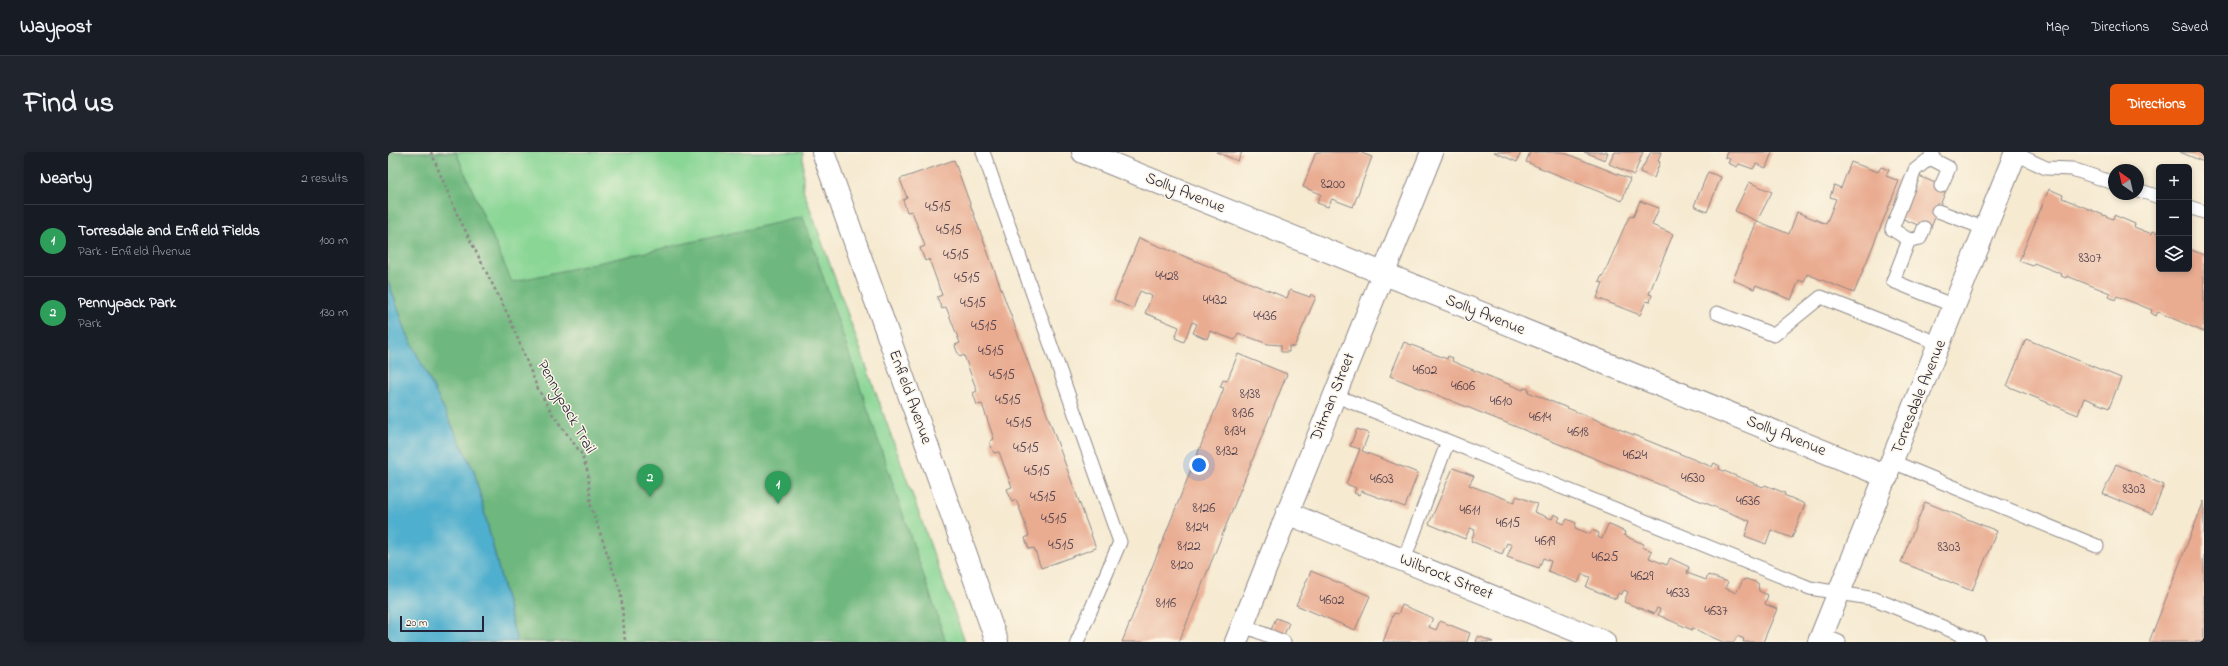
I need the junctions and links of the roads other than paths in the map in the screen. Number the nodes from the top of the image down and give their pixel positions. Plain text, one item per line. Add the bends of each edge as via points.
1 (823, 152) edge
2 (982, 152) edge
3 (1083, 152) edge
4 (1432, 152) edge
5 (2014, 153) edge
6 (1931, 155) edge
7 (2108, 180) edge
8 (1941, 186) dead end
9 (2144, 192) edge
10 (2156, 196) edge
11 (2192, 208) edge
12 (1938, 211) dead end
13 (2204, 212) edge
14 (1924, 228) dead end
15 (1986, 229) junction
16 (1909, 240) junction
17 (1382, 273) junction
18 (1954, 306) junction
19 (1717, 313) dead end
20 (1940, 344) junction
21 (1334, 395) junction
22 (1448, 441) junction
23 (1890, 470) junction
24 (1287, 513) junction
25 (2097, 546) dead end
26 (1404, 560) junction
27 (1840, 593) junction
28 (1239, 634) edge
29 (1827, 640) edge
30 (997, 642) edge
31 (1077, 642) edge
32 (1284, 642) edge
33 (1604, 642) edge
34 (1979, 642) edge

1 - 30 street, Enfield Avenue
2 - 31 lane via 1120,542
3 - 17 street, Solly Avenue
4 - 17 street, Ditman Street
5 - 7 lane via 2046,168 2072,169
5 - 15 street, Torresdale Avenue
6 - 8 lane via 1948,168
6 - 16 lane via 1915,170 1892,229
9 - 10 lane
11 - 13 lane
12 - 15 lane
14 - 16 lane via 1920,238
15 - 18 street, Torresdale Avenue
16 - 18 lane via 1893,281
17 - 21 street, Ditman Street
17 - 23 street, Solly Avenue
18 - 20 street, Torresdale Avenue
19 - 20 lane via 1774,335 1821,297
20 - 23 street, Torresdale Avenue
21 - 22 lane
21 - 24 street, Ditman Street
22 - 26 lane
22 - 27 lane via 1810,588
23 - 25 lane
23 - 27 street, Torresdale Avenue
24 - 26 street, Wilbrock Street
24 - 28 street, Ditman Street
26 - 33 street, Wilbrock Street
27 - 29 street, Torresdale Avenue
27 - 34 lane via 1875,599
28 - 32 lane

